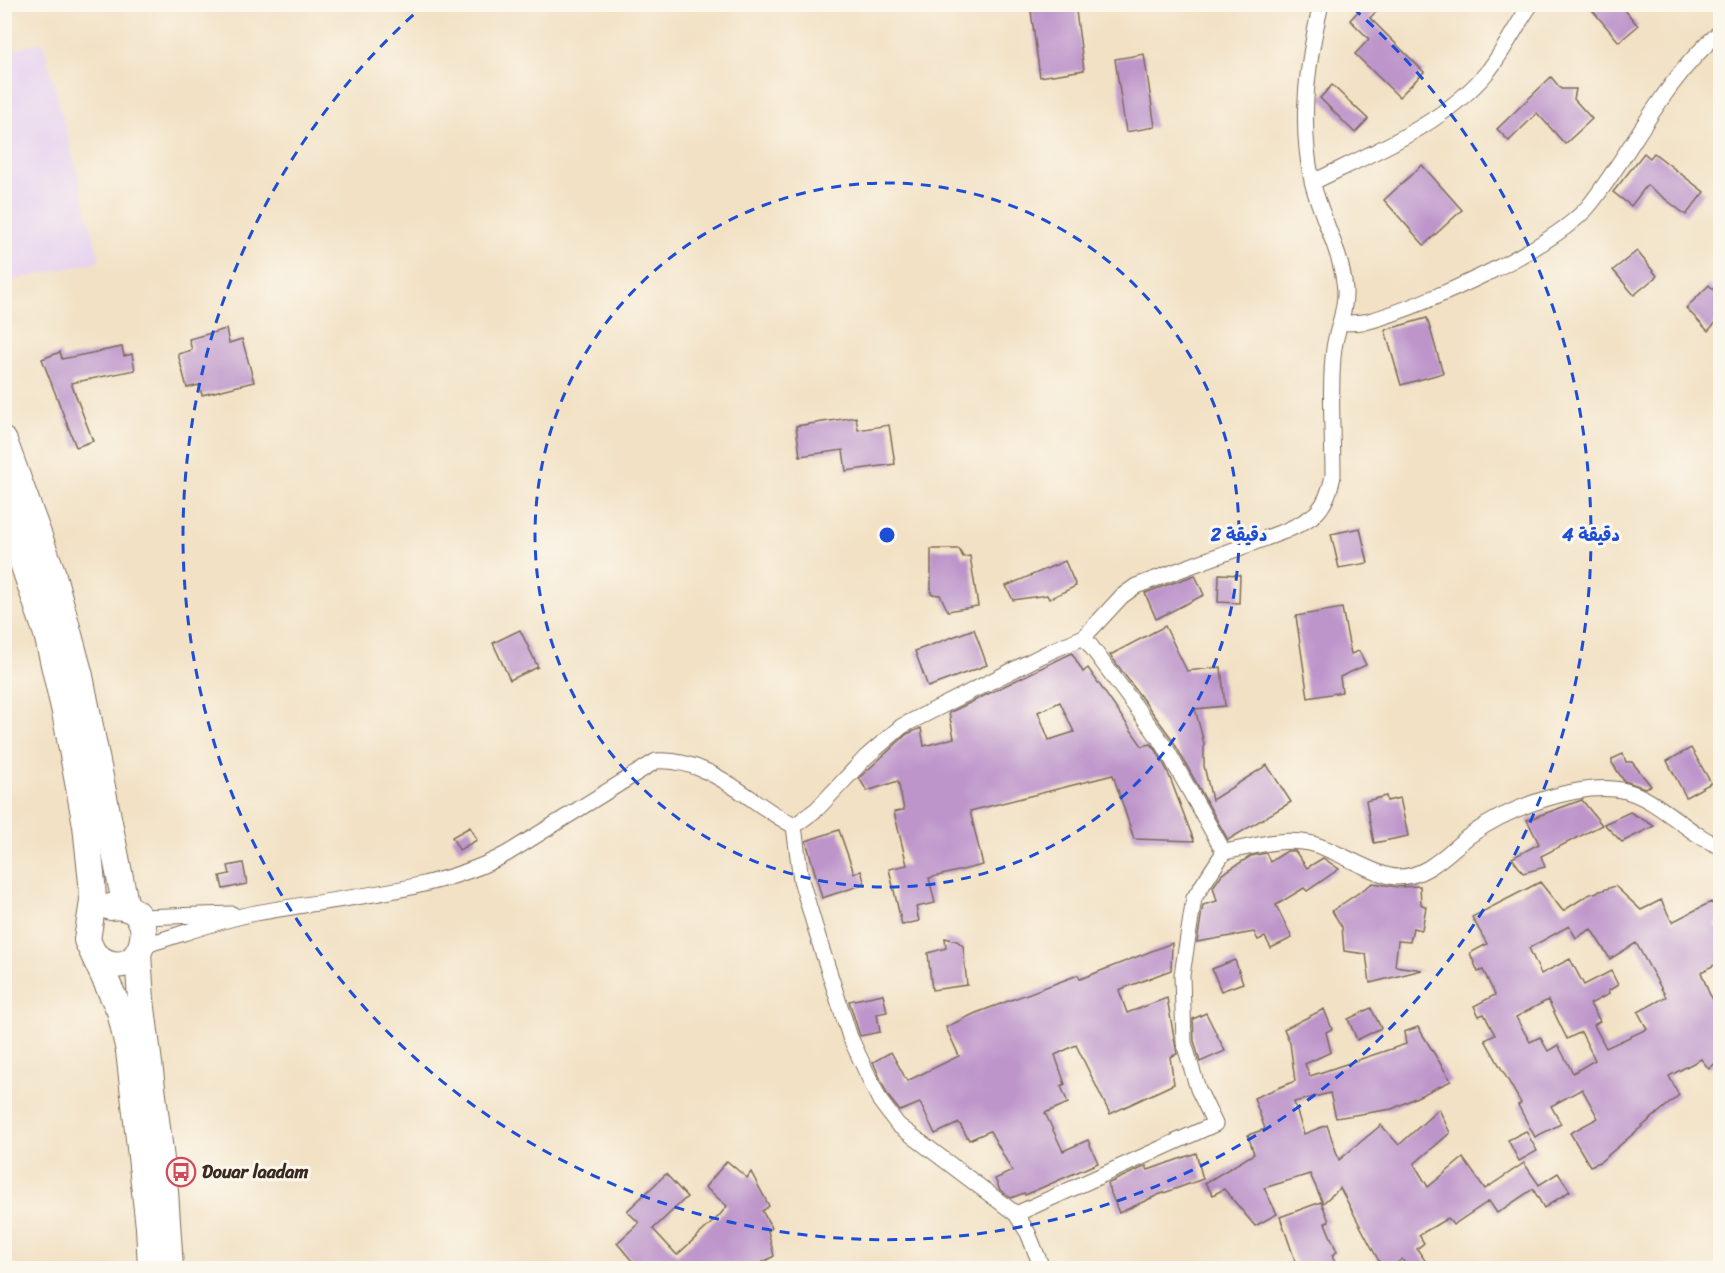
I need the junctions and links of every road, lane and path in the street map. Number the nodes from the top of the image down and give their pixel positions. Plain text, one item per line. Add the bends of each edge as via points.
1 (1321, 4) edge
2 (1531, 4) edge
3 (1720, 32) edge
4 (1313, 182) junction
5 (1342, 323) junction
6 (4, 441) edge
7 (4, 507) edge
8 (1084, 638) junction
9 (794, 826) junction
10 (1720, 846) edge
11 (1224, 852) junction
12 (132, 913) junction
13 (253, 914) junction
14 (90, 921) junction
15 (140, 949) junction
16 (96, 956) junction
17 (1016, 1214) junction
18 (151, 1269) edge
19 (170, 1269) edge
20 (1042, 1269) edge

1 - 4 street via 1305,93 1305,133
2 - 4 street via 1509,43 1462,97 1384,147
3 - 5 street via 1670,84 1591,204 1569,226 1538,247 1409,308 1367,321
4 - 5 street via 1341,268 1345,289
5 - 8 street via 1334,348 1333,476 1329,497 1321,508 1309,520 1285,531 1136,586
6 - 12 highway via 52,572 80,676
7 - 14 highway via 47,634 65,712 86,825 92,884
8 - 9 street via 902,726
8 - 11 street via 1164,745
9 - 13 street via 697,766 676,759 656,761 486,866 447,879
9 - 17 street via 801,880 818,938 850,1037 879,1101 898,1125
10 - 11 street via 1628,791 1596,788 1527,807 1488,823 1418,874 1397,877 1311,843 1287,840
11 - 17 street via 1194,898 1182,975 1184,1043 1198,1089 1215,1124
12 - 13 street
12 - 14 highway via 106,908
12 - 15 highway via 144,931
13 - 15 street
14 - 16 highway via 87,940
15 - 16 highway via 133,958 118,964
15 - 19 highway via 141,1000 165,1191
16 - 18 highway via 120,1011 129,1051
17 - 20 street

